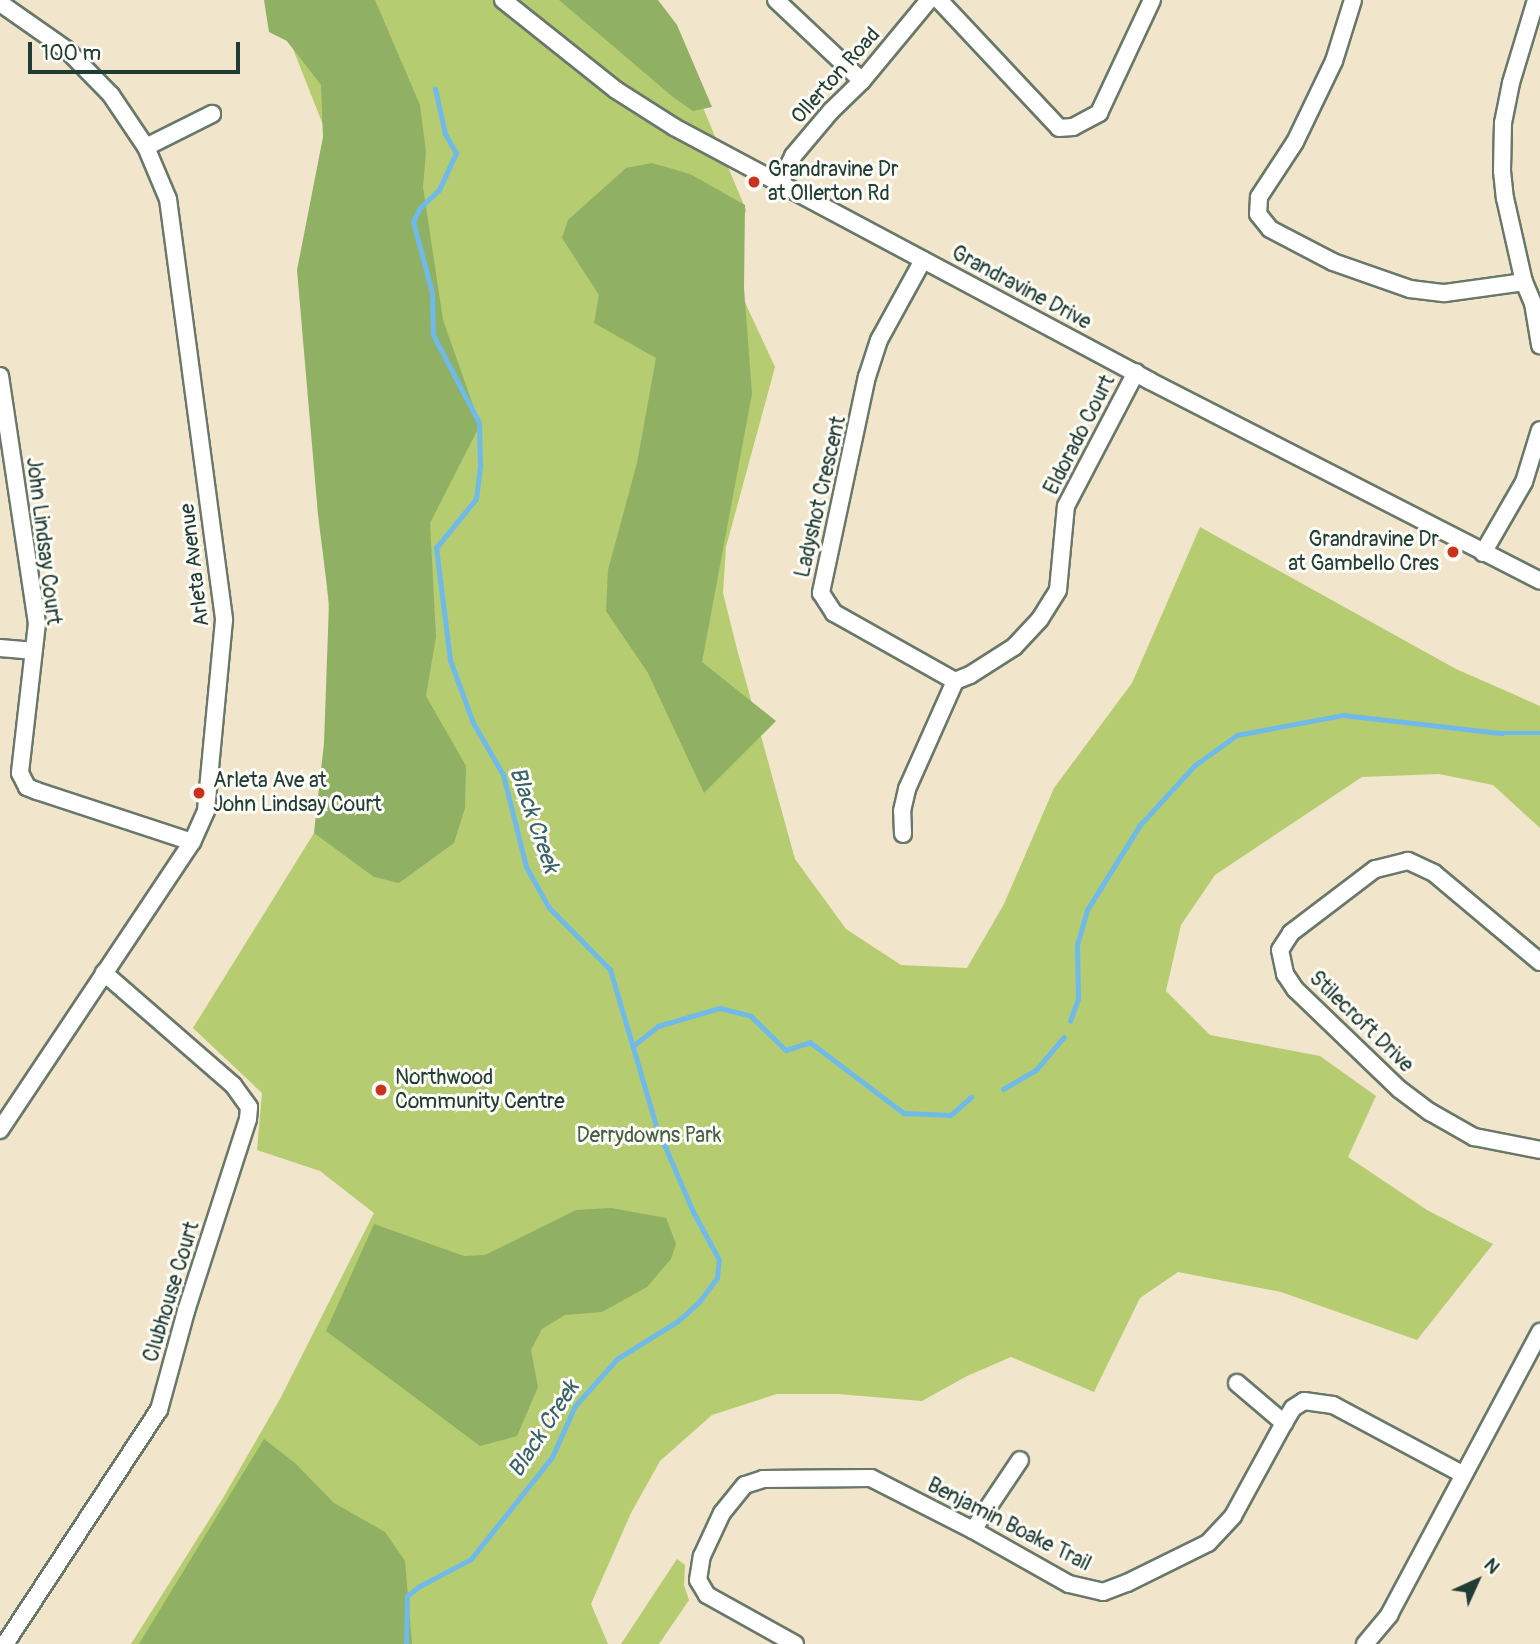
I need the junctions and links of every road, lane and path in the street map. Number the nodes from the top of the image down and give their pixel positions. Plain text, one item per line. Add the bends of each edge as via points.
1 (503, 0) edge
2 (776, 0) edge
3 (929, 0) edge
4 (939, 0) edge
5 (1152, 0) edge
6 (1353, 0) edge
7 (1536, 0) edge
8 (0, 3) edge
9 (862, 81) junction
10 (212, 114) dead end
11 (146, 147) junction
12 (780, 183) junction
13 (923, 260) junction
14 (1524, 282) junction
15 (1540, 345) edge
16 (1136, 372) junction
17 (0, 376) edge
18 (1540, 430) edge
19 (1483, 553) junction
20 (1540, 581) edge
21 (0, 648) edge
22 (32, 651) junction
23 (955, 681) junction
24 (903, 834) dead end
25 (192, 842) junction
26 (1540, 962) edge
27 (104, 973) junction
28 (0, 1130) edge
29 (1540, 1150) edge
30 (1540, 1332) edge
31 (1237, 1383) dead end
32 (1284, 1423) junction
33 (1020, 1460) dead end
34 (1462, 1474) junction
35 (972, 1530) junction
36 (5, 1644) edge
37 (795, 1644) edge
38 (1365, 1644) edge

1 - 12 street, Grandravine Drive via 625,96 697,141
2 - 9 street
3 - 9 street, Ollerton Road
4 - 5 street via 1059,128 1073,127 1099,113
6 - 14 street via 1334,61 1295,142 1259,197 1258,214 1270,229 1333,262 1410,289 1445,293
7 - 14 street via 1503,123 1503,187
8 - 11 street, Arleta Avenue via 67,50 111,95
9 - 12 street, Ollerton Road via 793,156
10 - 11 street
11 - 25 street, Arleta Avenue via 173,223 224,620 206,811
12 - 13 street, Grandravine Drive
13 - 16 street, Grandravine Drive
13 - 23 street, Ladyshot Crescent via 873,355 821,593 834,613
14 - 15 street via 1533,303
16 - 19 street, Grandravine Drive
16 - 23 street, Eldorado Court via 1066,506 1062,578 1051,603 1014,647
17 - 22 street, John Lindsay Court via 37,623
18 - 19 street via 1524,482
19 - 20 street, Grandravine Drive
21 - 22 street
22 - 25 street, John Lindsay Court via 20,773 27,786
23 - 24 street via 907,789
25 - 27 street, Arleta Avenue
26 - 29 street, Stilecroft Drive via 1434,873 1408,861 1375,869 1290,933 1280,950 1285,974 1295,989 1399,1089 1474,1137
27 - 28 street, Arleta Avenue
27 - 36 street, Clubhouse Court via 233,1085 249,1107 248,1119 159,1410
30 - 34 street
31 - 32 street
32 - 34 street, Benjamin Boake Trail via 1304,1401 1334,1405
32 - 35 street, Benjamin Boake Trail via 1233,1516 1208,1543 1103,1592 1069,1584
33 - 35 street
34 - 38 street via 1389,1615
35 - 37 street, Benjamin Boake Trail via 871,1478 773,1478 745,1485 713,1531 698,1580 707,1595

